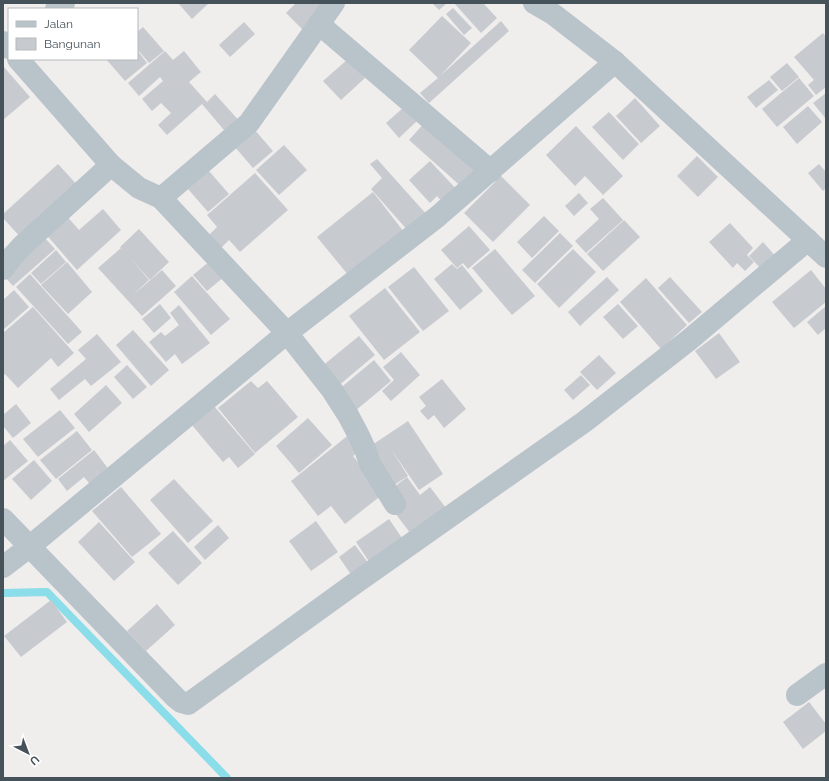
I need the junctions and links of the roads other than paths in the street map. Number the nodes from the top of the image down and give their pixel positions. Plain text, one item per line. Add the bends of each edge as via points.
1 (334, 3) edge
2 (534, 3) edge
3 (319, 24) junction
4 (19, 60) edge
5 (615, 62) junction
6 (110, 165) junction
7 (491, 171) junction
8 (161, 198) junction
9 (808, 240) junction
10 (826, 257) edge
11 (3, 269) edge
12 (287, 333) junction
13 (395, 504) dead end
14 (3, 519) edge
15 (30, 548) junction
16 (3, 567) edge
17 (826, 674) edge
18 (797, 695) dead end

1 - 3 street
2 - 5 street via 553,14
3 - 7 street
3 - 8 street via 249,123
4 - 6 street
5 - 7 street
5 - 9 street
6 - 8 street via 139,188
6 - 11 street via 22,246
7 - 12 street via 437,218
8 - 12 street
9 - 10 street
9 - 15 street via 689,340 584,422 188,704 176,698
12 - 13 street via 332,390 348,415 370,464
12 - 15 street
14 - 15 street
15 - 16 street
17 - 18 street

